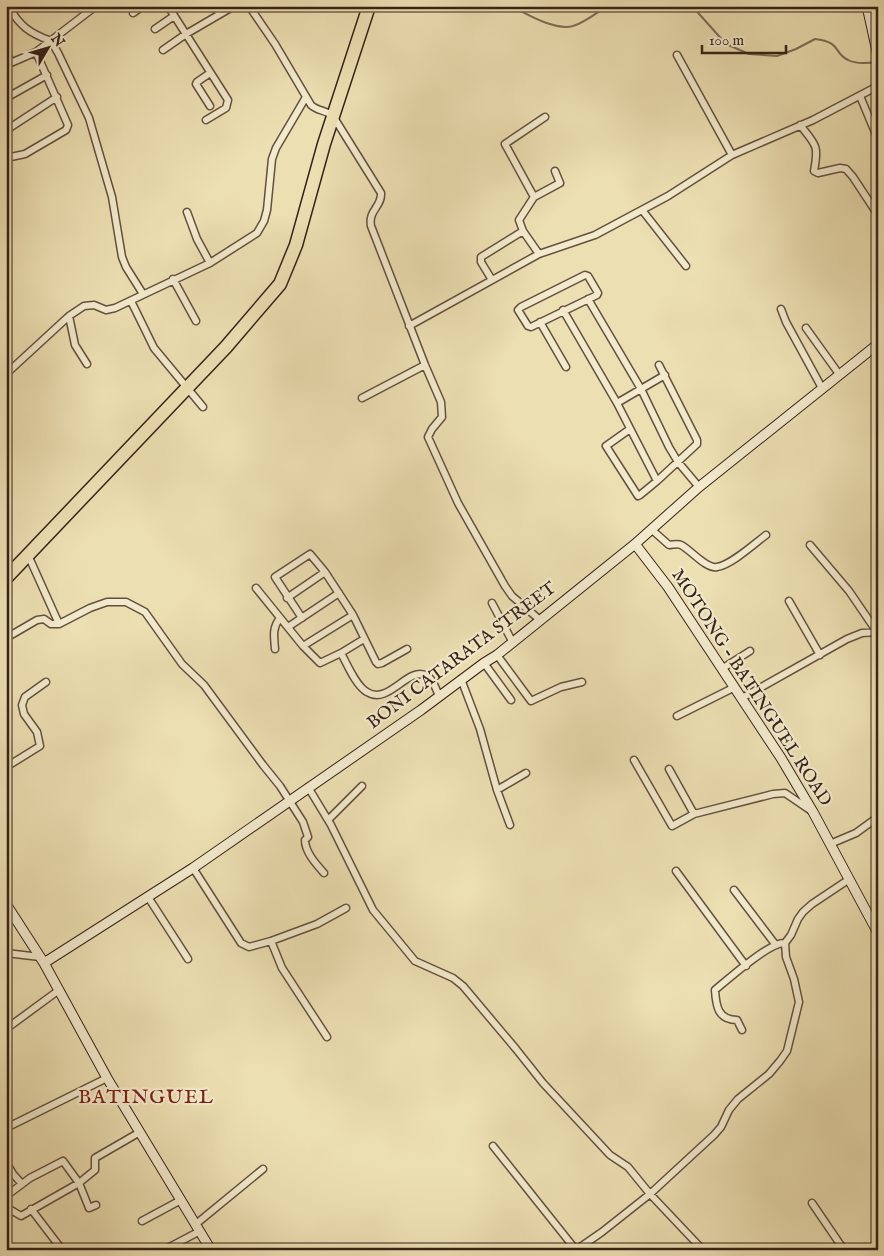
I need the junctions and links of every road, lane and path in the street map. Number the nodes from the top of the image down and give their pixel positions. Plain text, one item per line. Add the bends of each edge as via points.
1 (96, 6) edge
2 (143, 6) edge
3 (168, 6) edge
4 (214, 6) edge
5 (234, 6) edge
6 (249, 6) edge
7 (369, 6) edge
8 (867, 6) edge
9 (9, 10) edge
10 (132, 13) dead end
11 (220, 14) junction
12 (174, 16) junction
13 (155, 29) dead end
14 (186, 34) junction
15 (51, 41) junction
16 (163, 50) dead end
17 (6, 52) edge
18 (36, 52) junction
19 (678, 55) dead end
20 (878, 55) edge
21 (9, 63) edge
22 (210, 73) junction
23 (47, 75) junction
24 (878, 86) edge
25 (860, 96) junction
26 (57, 97) junction
27 (306, 97) junction
28 (6, 98) edge
29 (210, 106) dead end
30 (333, 116) junction
31 (545, 117) dead end
32 (206, 120) dead end
33 (800, 125) junction
34 (6, 128) edge
35 (877, 137) edge
36 (732, 155) junction
37 (6, 158) edge
38 (555, 171) dead end
39 (534, 197) junction
40 (642, 210) junction
41 (187, 212) dead end
42 (878, 215) edge
43 (523, 231) junction
44 (538, 254) junction
45 (210, 263) junction
46 (686, 266) dead end
47 (173, 279) junction
48 (492, 280) junction
49 (143, 294) junction
50 (588, 299) junction
51 (131, 301) junction
52 (781, 308) dead end
53 (563, 310) junction
54 (69, 316) junction
55 (196, 321) dead end
56 (540, 322) junction
57 (410, 326) junction
58 (806, 328) dead end
59 (878, 344) edge
60 (86, 364) dead end
61 (425, 365) junction
62 (659, 365) dead end
63 (566, 367) dead end
64 (6, 374) edge
65 (839, 374) junction
66 (665, 375) junction
67 (187, 387) junction
68 (822, 388) junction
69 (641, 389) junction
70 (362, 398) dead end
71 (617, 403) junction
72 (203, 407) dead end
73 (630, 429) junction
74 (678, 462) junction
75 (657, 481) junction
76 (698, 487) junction
77 (651, 529) junction
78 (766, 535) dead end
79 (635, 544) junction
80 (810, 545) dead end
81 (28, 555) junction
82 (325, 572) junction
83 (6, 578) edge
84 (256, 588) dead end
85 (339, 593) junction
86 (287, 598) junction
87 (789, 601) dead end
88 (492, 603) dead end
89 (353, 615) junction
90 (280, 618) junction
91 (302, 618) junction
92 (540, 620) junction
93 (58, 624) junction
94 (288, 627) junction
95 (877, 632) edge
96 (6, 638) edge
97 (364, 639) junction
98 (513, 643) junction
99 (303, 646) junction
100 (274, 649) dead end
101 (407, 649) dead end
102 (750, 651) dead end
103 (341, 653) junction
104 (497, 655) junction
105 (820, 655) junction
106 (484, 663) junction
107 (723, 668) junction
108 (461, 679) junction
109 (46, 682) dead end
110 (582, 682) dead end
111 (735, 686) junction
112 (439, 696) junction
113 (742, 698) junction
114 (512, 700) dead end
115 (677, 716) dead end
116 (634, 760) dead end
117 (6, 767) edge
118 (669, 769) dead end
119 (526, 773) dead end
120 (362, 786) dead end
121 (308, 787) junction
122 (497, 790) junction
123 (290, 800) junction
124 (813, 812) junction
125 (694, 814) junction
126 (878, 817) edge
127 (328, 820) junction
128 (510, 824) dead end
129 (830, 844) junction
130 (193, 868) junction
131 (676, 872) dead end
132 (324, 873) dead end
133 (848, 880) junction
134 (734, 890) dead end
135 (148, 897) junction
136 (6, 904) edge
137 (346, 908) dead end
138 (878, 933) edge
139 (272, 941) junction
140 (785, 943) junction
141 (775, 944) junction
142 (6, 953) edge
143 (188, 959) dead end
144 (42, 960) junction
145 (746, 966) junction
146 (59, 990) junction
147 (6, 1029) edge
148 (742, 1030) dead end
149 (327, 1037) dead end
150 (107, 1078) junction
151 (6, 1128) edge
152 (140, 1132) junction
153 (492, 1146) dead end
154 (6, 1162) edge
155 (263, 1169) dead end
156 (79, 1182) junction
157 (22, 1184) junction
158 (650, 1194) junction
159 (6, 1196) edge
160 (182, 1200) junction
161 (812, 1203) dead end
162 (96, 1205) dead end
163 (6, 1207) edge
164 (31, 1209) junction
165 (142, 1221) dead end
166 (198, 1227) junction
167 (60, 1249) edge
168 (164, 1250) edge
169 (211, 1250) edge
170 (576, 1250) edge
171 (703, 1250) edge
172 (844, 1250) edge

1 - 15 street
2 - 10 street
3 - 12 street
4 - 11 street
5 - 11 street
6 - 27 street
7 - 30 highway
8 - 20 street
9 - 15 street via 33,34
11 - 14 street
12 - 13 street
12 - 14 street
14 - 16 street
14 - 22 street
15 - 18 street
15 - 49 street via 89,118 112,197 122,257
17 - 21 street
18 - 21 street
18 - 23 street
19 - 36 street
22 - 29 street via 196,84
22 - 32 street via 228,105
23 - 26 street
23 - 28 street
24 - 25 street
25 - 33 street
25 - 35 street
26 - 34 street via 11,128
26 - 37 street via 67,120 66,130 25,154
27 - 30 street via 314,108
27 - 45 street via 274,154 264,221 257,233
30 - 57 street via 380,193 380,202 370,216 371,226
30 - 67 highway via 296,245 280,284
31 - 39 street via 505,144
33 - 36 street
33 - 42 street via 818,151 814,171 846,169
36 - 40 street
38 - 39 street via 560,183
39 - 43 street via 520,218
40 - 44 street via 595,235
40 - 46 street
41 - 45 street
43 - 44 street
43 - 48 street via 481,257
44 - 48 street
45 - 47 street
47 - 49 street
47 - 55 street
48 - 57 street
49 - 51 street
50 - 53 street
50 - 56 street via 598,293 585,275 518,310 528,326
50 - 69 street
51 - 54 street via 106,310 94,305 84,306
51 - 67 street via 154,348
52 - 68 street
53 - 56 street
53 - 71 street
54 - 60 street via 75,345
54 - 64 street
56 - 63 street
57 - 61 street
58 - 65 street
59 - 65 street, BONI CATARATA STREET
61 - 70 street
61 - 92 street via 441,402 442,417 428,437 458,503 505,586
62 - 66 street
65 - 68 street, BONI CATARATA STREET
66 - 69 street
66 - 74 street via 697,440 695,447
67 - 72 street
67 - 81 highway
68 - 76 street, BONI CATARATA STREET
69 - 71 street
69 - 74 street
71 - 73 street
73 - 75 street
73 - 75 street via 606,446 638,496
74 - 75 street
74 - 76 street
76 - 77 street, BONI CATARATA STREET
77 - 78 street via 669,545 678,544 711,567 728,563
77 - 79 street, BONI CATARATA STREET
79 - 92 street, BONI CATARATA STREET
79 - 107 street, MOTONG - BATINGUEL ROAD
80 - 95 street via 841,581
81 - 83 highway
81 - 93 street
82 - 85 street
82 - 86 street
82 - 86 street via 310,554 276,575 275,579
84 - 90 street
85 - 89 street
85 - 91 street
86 - 91 street
87 - 105 street
88 - 98 street
89 - 97 street
89 - 99 street
90 - 94 street
90 - 100 street via 273,630
91 - 94 street
92 - 98 street, BONI CATARATA STREET
93 - 96 street via 37,620
93 - 123 street via 107,602 126,602 145,612
94 - 99 street
95 - 105 street via 856,635
97 - 101 street via 378,664
97 - 103 street
98 - 104 street, BONI CATARATA STREET
99 - 103 street via 320,663
102 - 107 street
103 - 112 street via 360,686 368,693 388,692 419,674 432,681
104 - 106 street, BONI CATARATA STREET
104 - 110 street via 531,701 561,687
105 - 113 street
106 - 108 street, BONI CATARATA STREET
106 - 114 street
107 - 111 street, MOTONG - BATINGUEL ROAD
108 - 112 street, BONI CATARATA STREET
108 - 122 street via 480,729
109 - 117 street via 25,697 22,705 24,714 37,732 40,746
111 - 113 street, MOTONG - BATINGUEL ROAD
111 - 115 street
112 - 121 street, BONI CATARATA STREET
113 - 124 street, MOTONG - BATINGUEL ROAD
116 - 125 street via 672,826
118 - 125 street
119 - 122 street
120 - 127 street
121 - 123 street, BONI CATARATA STREET
121 - 127 street
122 - 128 street
123 - 130 street, BONI CATARATA STREET
123 - 132 street via 307,831 305,845
124 - 125 street via 784,794 774,794
124 - 129 street, MOTONG - BATINGUEL ROAD
126 - 129 street via 856,833
127 - 158 street via 373,910 415,961 463,986 543,1083 610,1155 628,1167
129 - 133 street, MOTONG - BATINGUEL ROAD
130 - 135 street, BONI CATARATA STREET
130 - 139 street via 241,943 249,947
131 - 145 street
133 - 138 street, MOTONG - BATINGUEL ROAD
133 - 140 street via 802,912
134 - 141 street
135 - 143 street
135 - 144 street, BONI CATARATA STREET
136 - 144 street
137 - 139 street via 317,924
139 - 149 street via 282,968
140 - 141 street
140 - 158 street via 799,1002 787,1051 769,1074 738,1098 714,1135
141 - 145 street
142 - 144 street
144 - 146 street
145 - 148 street via 715,990 722,1016 737,1020
146 - 147 street
146 - 150 street
150 - 151 street
150 - 152 street
152 - 156 street via 95,1158 95,1170
152 - 160 street
153 - 170 street
154 - 157 street
155 - 166 street
156 - 157 street via 63,1160
156 - 162 street via 89,1208
156 - 164 street
157 - 159 street
158 - 170 street
158 - 171 street
160 - 165 street
160 - 166 street
161 - 172 street
163 - 164 street via 20,1216
164 - 167 street
166 - 168 street
166 - 169 street

